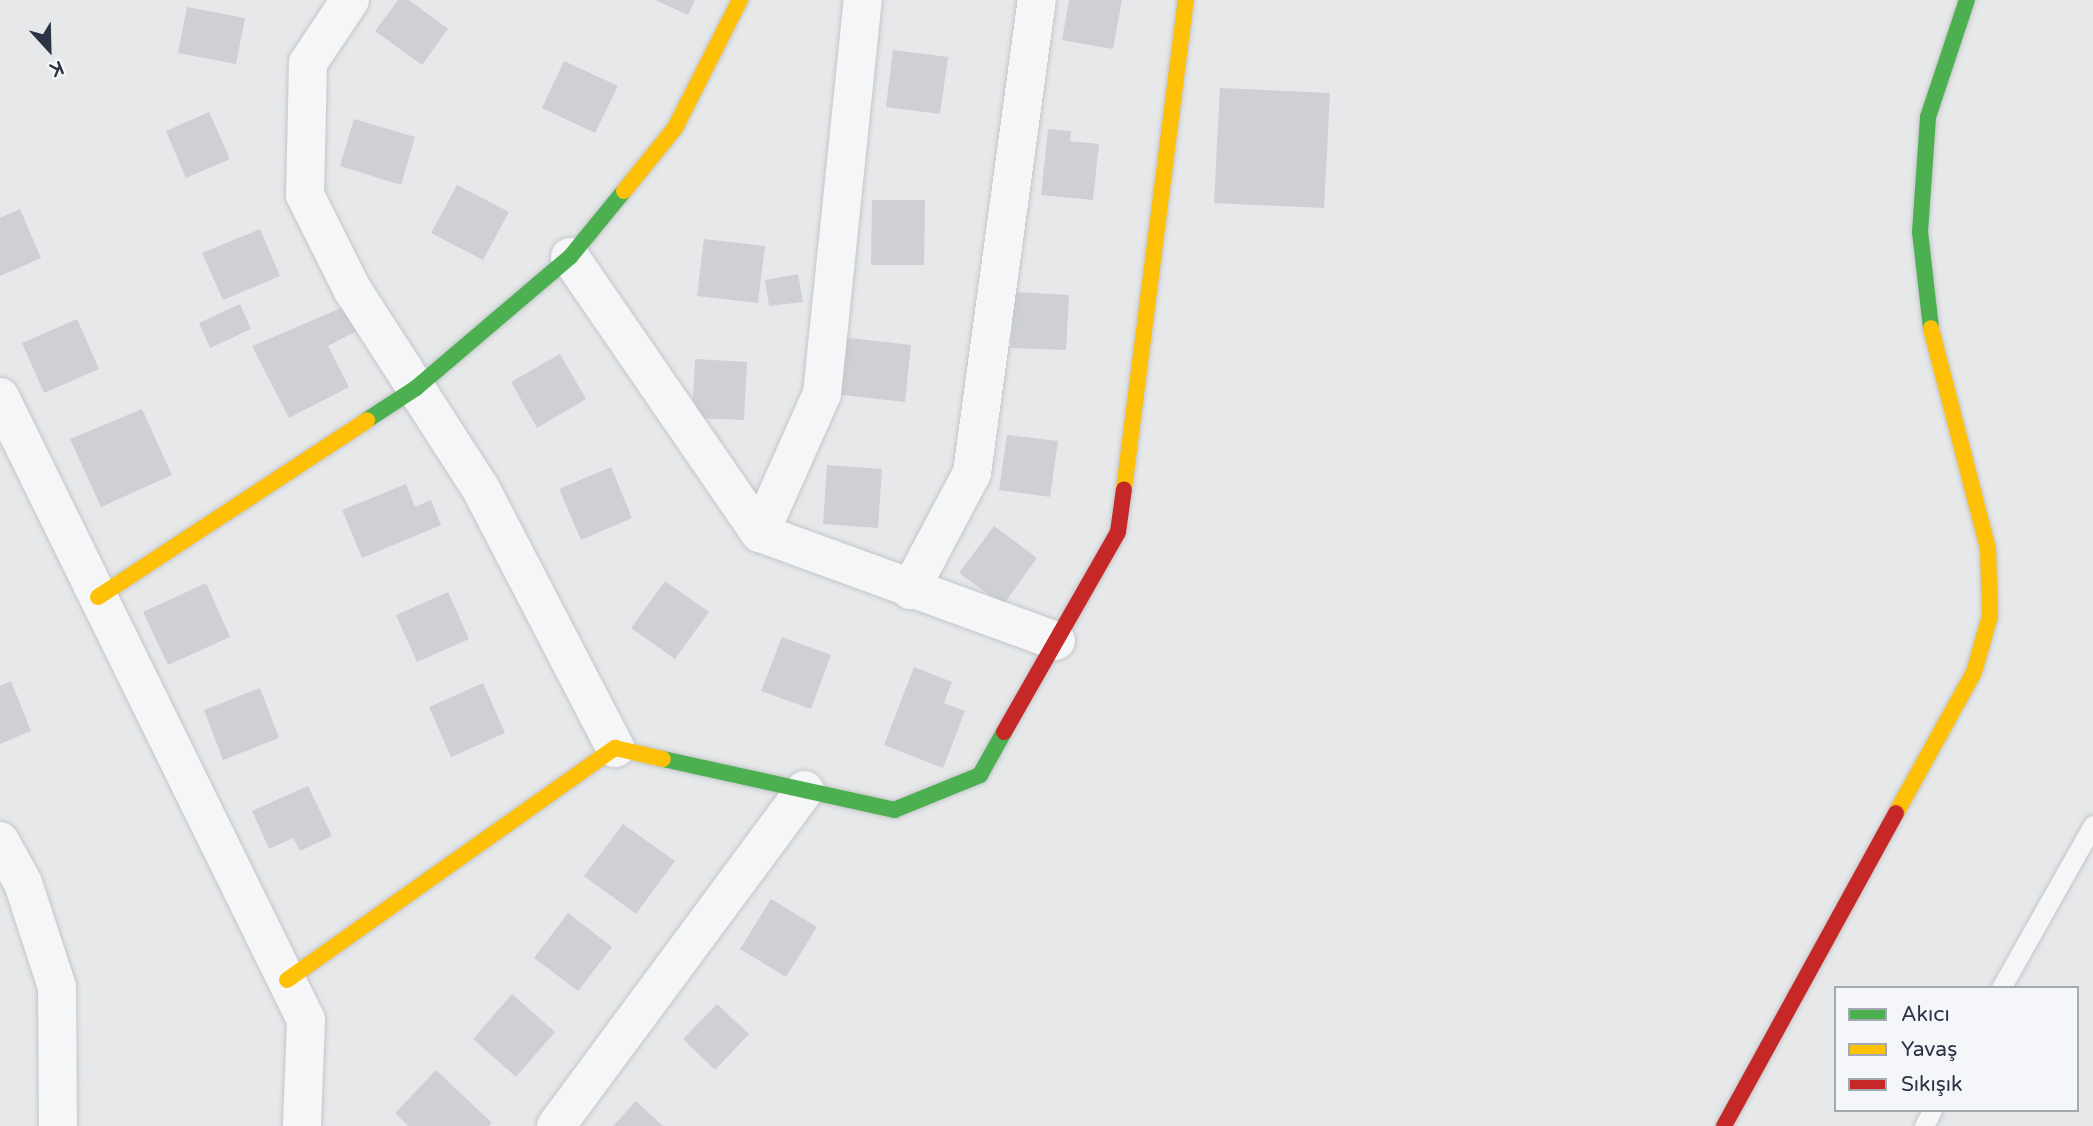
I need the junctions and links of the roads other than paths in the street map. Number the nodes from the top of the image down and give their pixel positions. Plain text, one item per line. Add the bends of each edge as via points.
1 (350, 0) edge
2 (740, 0) edge
3 (863, 0) edge
4 (1037, 0) edge
5 (1186, 0) edge
6 (1967, 0) edge
7 (570, 257) junction
8 (416, 388) junction
9 (0, 397) edge
10 (760, 533) junction
11 (910, 590) junction
12 (98, 597) junction
13 (1056, 641) junction
14 (615, 748) junction
15 (805, 790) junction
16 (2093, 825) edge
17 (0, 841) edge
18 (287, 980) junction
19 (2002, 986) edge
20 (58, 1126) edge
21 (302, 1126) edge
22 (556, 1126) edge
23 (1724, 1126) edge

1 - 8 street via 308,63 305,195 352,289
2 - 7 street via 675,128
3 - 10 street via 822,394
4 - 11 street via 972,473
5 - 13 street via 1118,532
6 - 23 street via 1928,117 1920,232 1930,323 1988,549 1992,594 1986,635 1974,672
7 - 8 street
7 - 10 street
8 - 12 street
8 - 14 street via 481,489
9 - 12 street
10 - 11 street
11 - 13 street
12 - 18 street
13 - 15 street via 980,775 894,810
14 - 15 street
14 - 18 street
15 - 22 street
16 - 19 lane
17 - 20 street via 23,883 57,987
18 - 21 street via 306,1020

